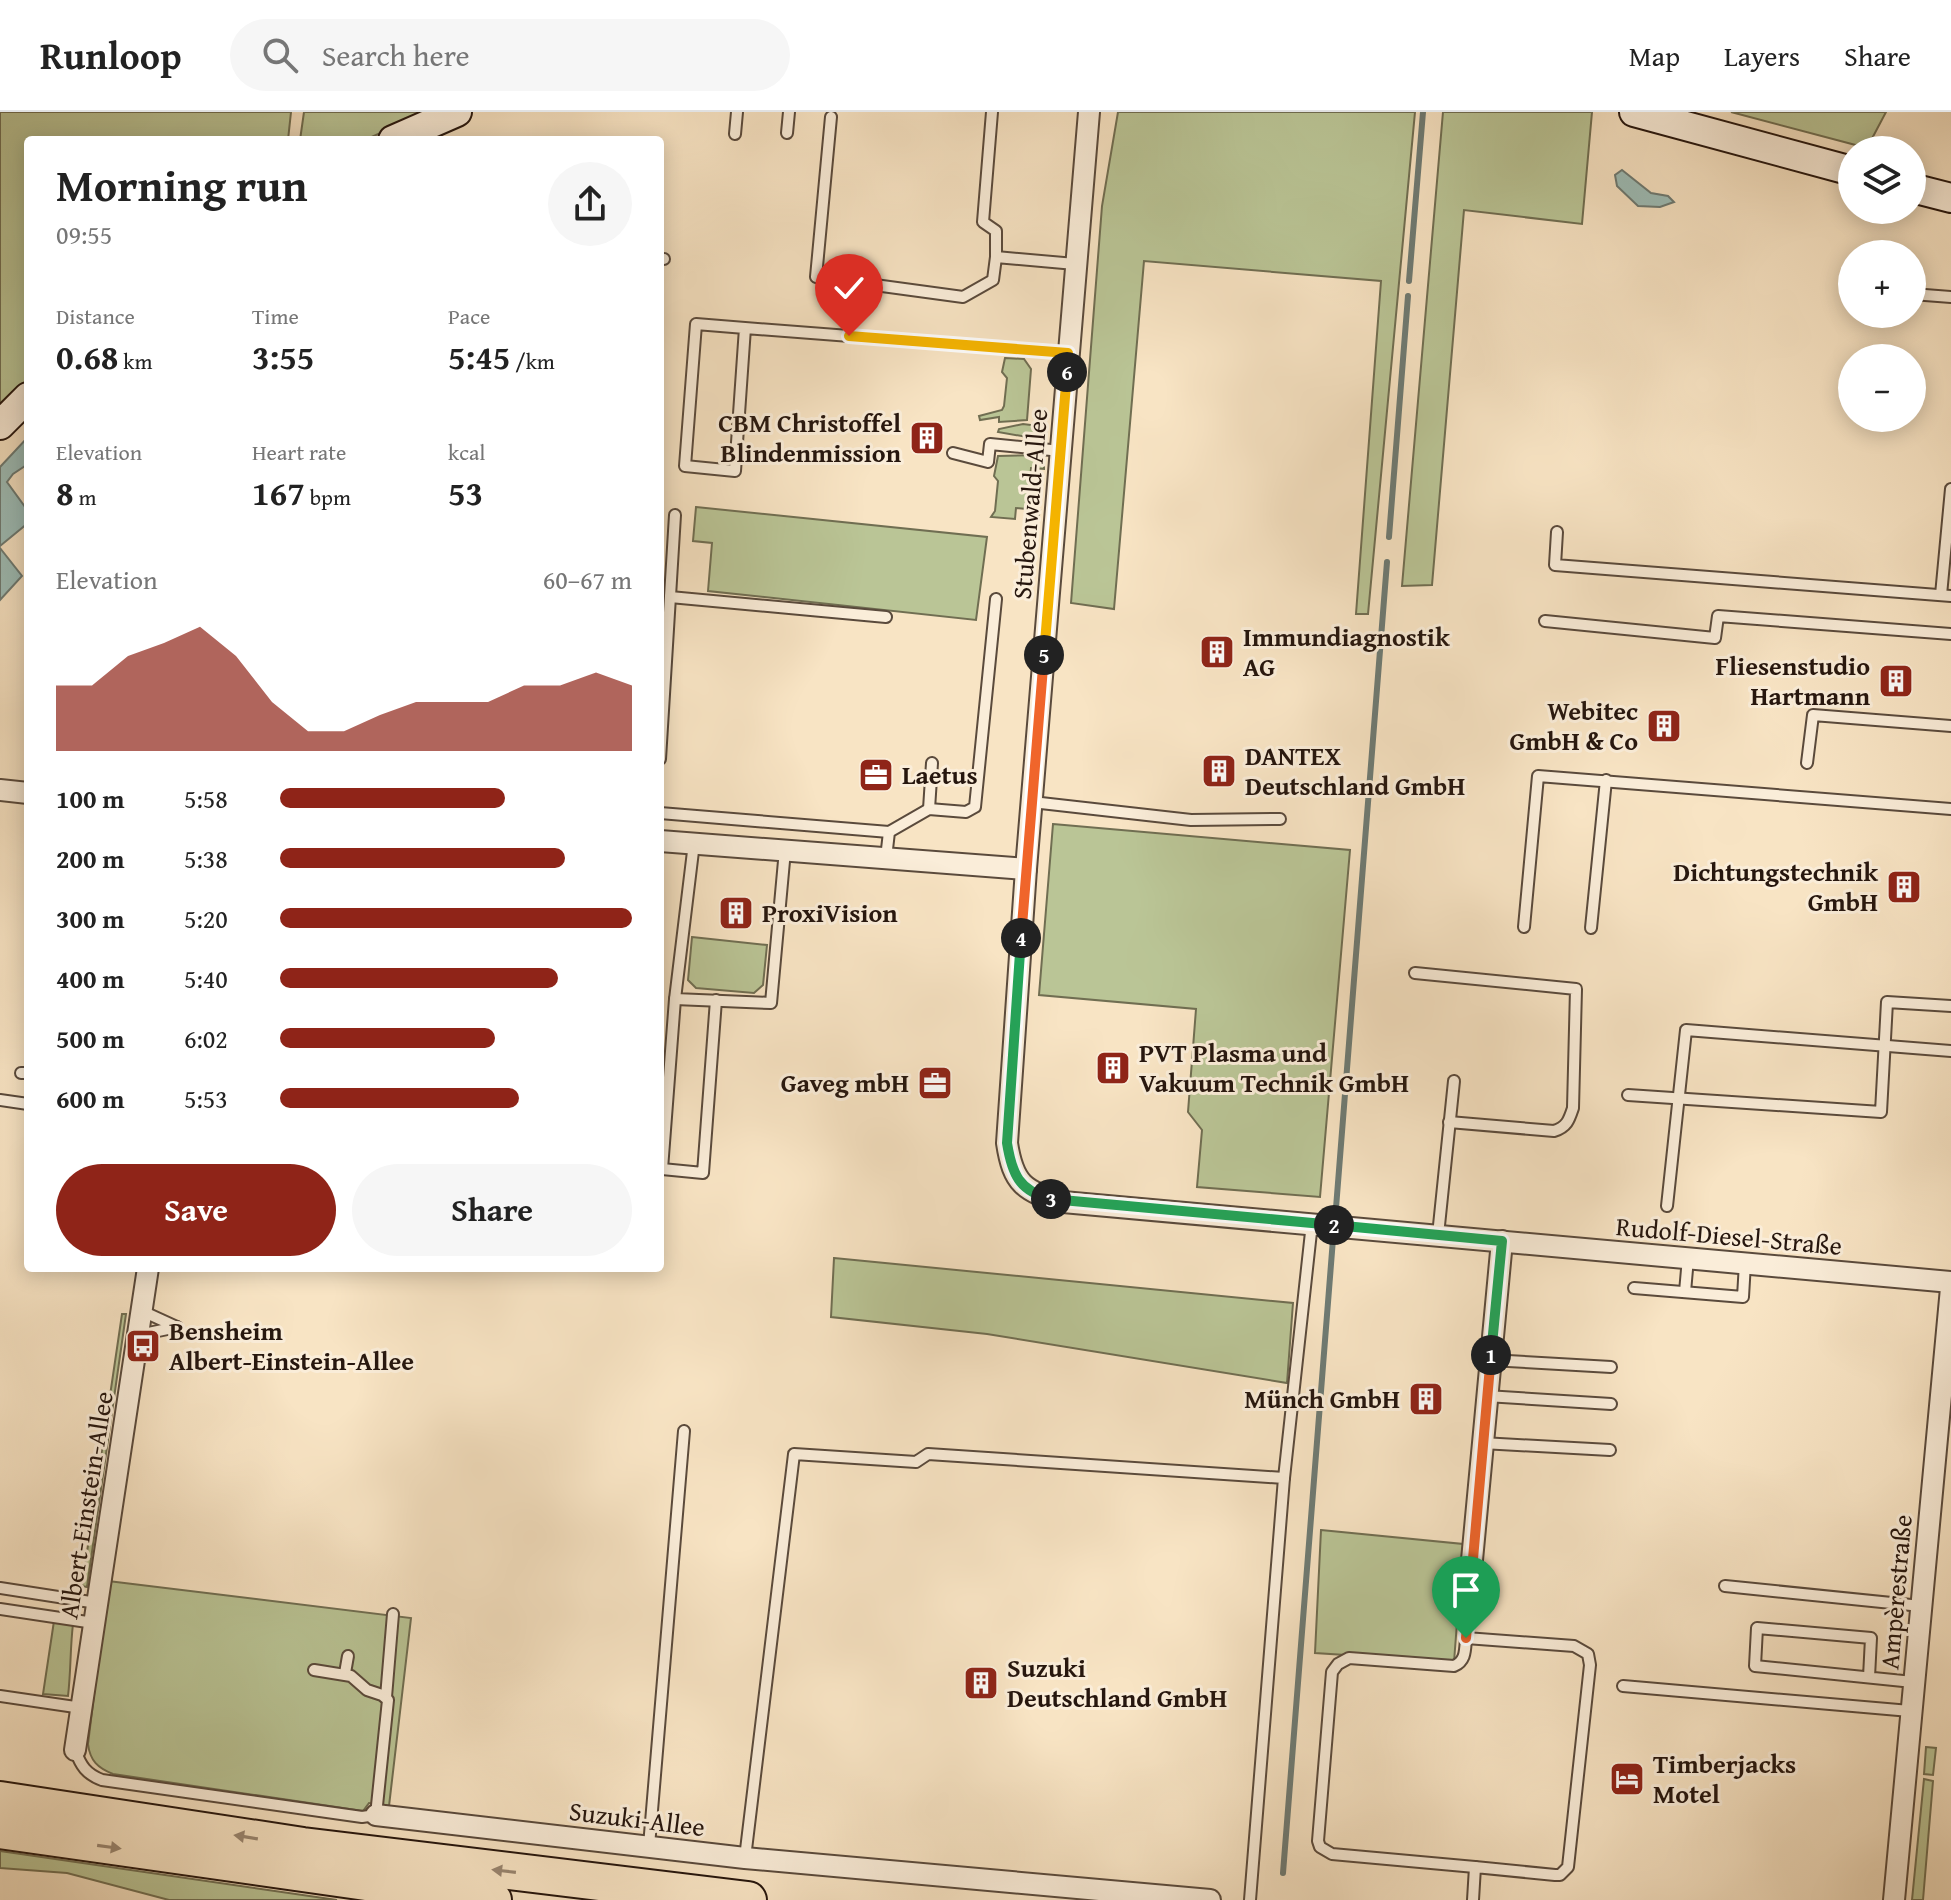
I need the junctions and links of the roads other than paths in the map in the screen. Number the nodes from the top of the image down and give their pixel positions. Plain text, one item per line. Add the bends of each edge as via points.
1 (457, 112) edge
2 (737, 112) edge
3 (789, 112) edge
4 (992, 112) edge
5 (1089, 112) edge
6 (1634, 112) edge
7 (831, 117) dead end
8 (787, 133) dead end
9 (735, 134) dead end
10 (402, 136) edge
11 (1838, 167) edge
12 (1926, 192) edge
13 (1951, 198) edge
14 (996, 257) junction
15 (1075, 264) junction
16 (1926, 295) edge
17 (1951, 297) edge
18 (745, 328) junction
19 (1068, 353) junction
20 (24, 401) edge
21 (0, 425) edge
22 (1061, 451) junction
23 (953, 453) dead end
24 (1951, 489) edge
25 (675, 515) dead end
26 (1557, 532) dead end
27 (1946, 595) edge
28 (670, 597) junction
29 (996, 599) dead end
30 (886, 617) dead end
31 (1545, 621) dead end
32 (1951, 634) edge
33 (664, 694) edge
34 (1951, 726) edge
35 (932, 763) dead end
36 (1807, 763) dead end
37 (1606, 780) junction
38 (0, 790) edge
39 (24, 793) edge
40 (1032, 802) junction
41 (929, 809) junction
42 (1951, 809) edge
43 (664, 813) edge
44 (1280, 819) dead end
45 (889, 832) junction
46 (664, 841) edge
47 (694, 843) junction
48 (785, 850) junction
49 (886, 858) junction
50 (1026, 869) junction
51 (1524, 927) dead end
52 (1591, 928) dead end
53 (1415, 973) dead end
54 (675, 999) junction
55 (716, 1000) junction
56 (1951, 1006) edge
57 (1885, 1045) junction
58 (1951, 1051) edge
59 (1454, 1081) dead end
60 (1628, 1095) dead end
61 (0, 1100) edge
62 (1679, 1100) junction
63 (24, 1103) edge
64 (1449, 1122) junction
65 (664, 1143) edge
66 (664, 1169) edge
67 (1667, 1206) dead end
68 (1312, 1223) junction
69 (1438, 1235) junction
70 (1502, 1241) junction
71 (1688, 1258) junction
72 (1745, 1263) junction
73 (147, 1272) edge
74 (1951, 1285) edge
75 (1634, 1288) dead end
76 (1685, 1292) junction
77 (142, 1311) junction
78 (139, 1335) junction
79 (1490, 1360) junction
80 (1611, 1367) dead end
81 (1486, 1396) junction
82 (1611, 1404) dead end
83 (684, 1431) dead end
84 (1482, 1443) junction
85 (1610, 1450) dead end
86 (1284, 1478) junction
87 (1472, 1560) joint
88 (1725, 1586) dead end
89 (0, 1588) edge
90 (1921, 1606) junction
91 (0, 1609) edge
92 (95, 1613) junction
93 (393, 1614) dead end
94 (1466, 1638) junction
95 (348, 1656) dead end
96 (314, 1670) dead end
97 (345, 1673) junction
98 (1869, 1677) junction
99 (1913, 1682) junction
100 (1623, 1686) dead end
101 (0, 1696) edge
102 (386, 1697) junction
103 (82, 1708) junction
104 (1910, 1711) junction
105 (75, 1750) joint
106 (0, 1800) edge
107 (376, 1815) junction
108 (0, 1830) edge
109 (649, 1846) junction
110 (745, 1858) junction
111 (1475, 1867) junction
112 (493, 1900) edge
113 (748, 1900) edge
114 (1210, 1900) edge
115 (1250, 1900) edge
116 (1473, 1900) edge
117 (1894, 1900) edge

1 - 10 street
2 - 9 lane
3 - 8 lane
4 - 14 lane via 983,222 996,231
5 - 15 street, Stubenwald-Allee
6 - 11 street
7 - 14 lane via 816,277 963,297 993,280
12 - 13 street
14 - 15 lane
15 - 19 street, Stubenwald-Allee
16 - 17 lane
18 - 18 lane via 696,324 685,466 735,471
18 - 19 lane
19 - 22 street, Stubenwald-Allee
20 - 21 street
22 - 23 lane via 990,444 988,462
22 - 40 street, Stubenwald-Allee
24 - 27 lane
25 - 28 lane
26 - 27 lane via 1555,565
28 - 30 lane
28 - 33 lane
29 - 41 lane via 975,807 966,812
31 - 32 lane via 1715,638 1718,616
34 - 36 lane via 1813,715
35 - 41 lane
37 - 42 lane
37 - 51 lane via 1538,776
37 - 52 lane
38 - 39 street
40 - 44 lane via 1191,820
40 - 50 street, Stubenwald-Allee
41 - 45 lane
43 - 45 lane
45 - 49 lane
46 - 47 street
47 - 48 street
47 - 54 lane
48 - 49 street
48 - 55 lane via 771,1003
49 - 50 street
50 - 68 street, Rudolf-Diesel-Straße via 1007,1143 1021,1184 1063,1202
53 - 64 lane via 1576,989 1573,1108 1563,1128
54 - 55 lane
54 - 65 lane
55 - 66 lane via 703,1173
56 - 57 lane via 1887,1002
57 - 58 lane
57 - 62 lane via 1881,1112
57 - 62 lane via 1686,1030
59 - 64 lane
60 - 62 lane
61 - 63 lane
62 - 67 lane
64 - 69 lane
68 - 69 street, Rudolf-Diesel-Straße
68 - 86 lane
69 - 70 street, Rudolf-Diesel-Straße
70 - 71 street, Rudolf-Diesel-Straße
70 - 79 street
71 - 72 street, Rudolf-Diesel-Straße
71 - 76 lane
72 - 74 street, Rudolf-Diesel-Straße
72 - 76 lane via 1743,1297
73 - 77 street, Albert-Einstein-Allee
74 - 90 street, Ampèrestraße
75 - 76 lane
77 - 78 street, Albert-Einstein-Allee
77 - 78 lane via 177,1327
78 - 92 street, Albert-Einstein-Allee
79 - 80 lane
79 - 81 street
81 - 82 lane
81 - 84 street
83 - 109 lane
84 - 85 lane
84 - 87 street
86 - 110 lane via 983,1456 928,1454 916,1462 794,1454
86 - 115 lane
87 - 94 lane
88 - 90 lane
89 - 92 lane
90 - 99 street, Ampèrestraße
91 - 92 lane
92 - 103 street, Albert-Einstein-Allee
93 - 102 lane
94 - 111 lane via 1574,1646 1588,1654 1590,1665 1568,1867 1555,1875
94 - 111 lane via 1464,1658 1454,1666 1349,1658 1335,1667 1318,1841 1332,1854
95 - 97 lane
96 - 97 lane
97 - 102 lane
98 - 98 lane via 1755,1666 1757,1628 1871,1638
98 - 99 lane
99 - 104 street, Ampèrestraße
100 - 104 lane
101 - 103 lane
102 - 107 lane
103 - 105 street, Albert-Einstein-Allee
104 - 117 street, Ampèrestraße
105 - 107 lane, Suzuki-Allee via 90,1776 102,1780
113 -> 106 highway via 303,1846
107 - 109 street, Suzuki-Allee
108 -> 112 highway
109 - 110 street, Suzuki-Allee
110 - 114 street, Suzuki-Allee
111 - 116 lane

